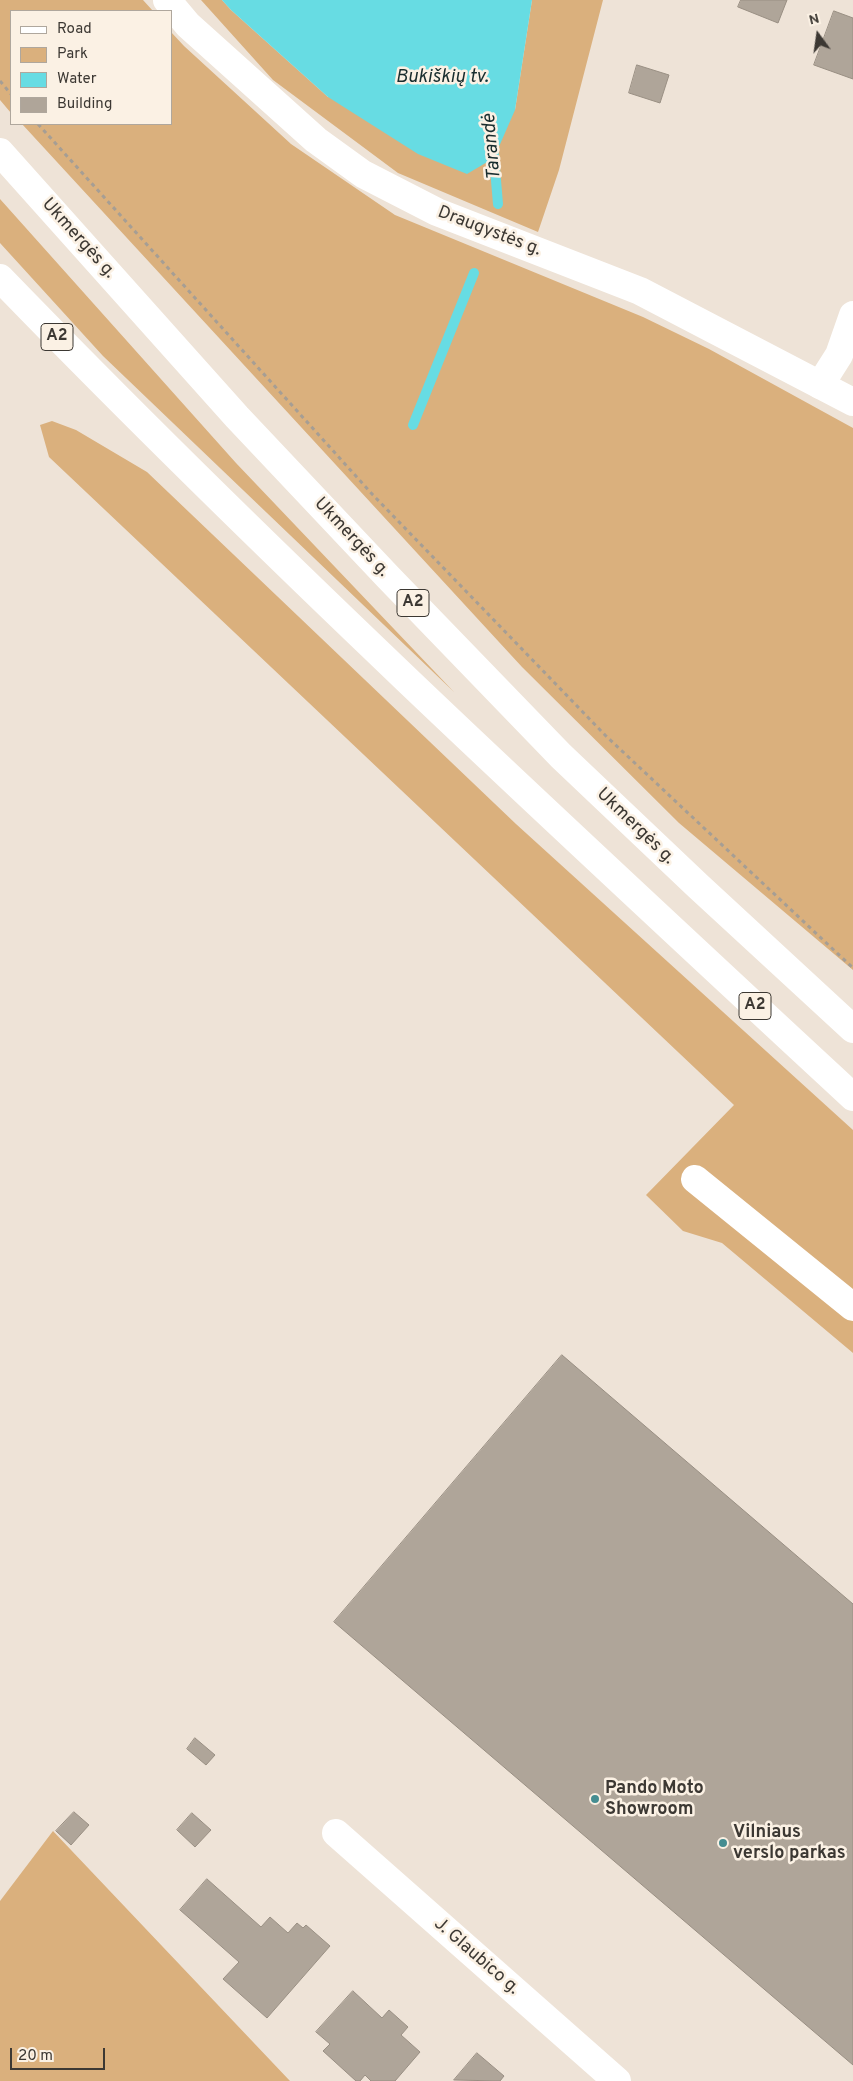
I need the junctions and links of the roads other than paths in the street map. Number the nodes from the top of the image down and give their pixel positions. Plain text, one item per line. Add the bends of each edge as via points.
1 (166, 0) edge
2 (0, 152) edge
3 (0, 278) edge
4 (853, 315) edge
5 (820, 386) junction
6 (853, 402) edge
7 (853, 1029) edge
8 (853, 1097) edge
9 (695, 1179) dead end
10 (853, 1307) edge
11 (336, 1833) dead end
12 (617, 2081) edge

1 - 5 main road, Draugystės g. via 188,25 316,140 363,174 437,212 640,291
2 - 7 main road, Ukmergės g. / A2 via 237,417 561,756
3 - 8 main road, A2 via 172,453 482,750
4 - 5 main road via 838,355
5 - 6 main road, Draugystės g.
9 - 10 main road
11 - 12 main road, J. Glaubico g.

